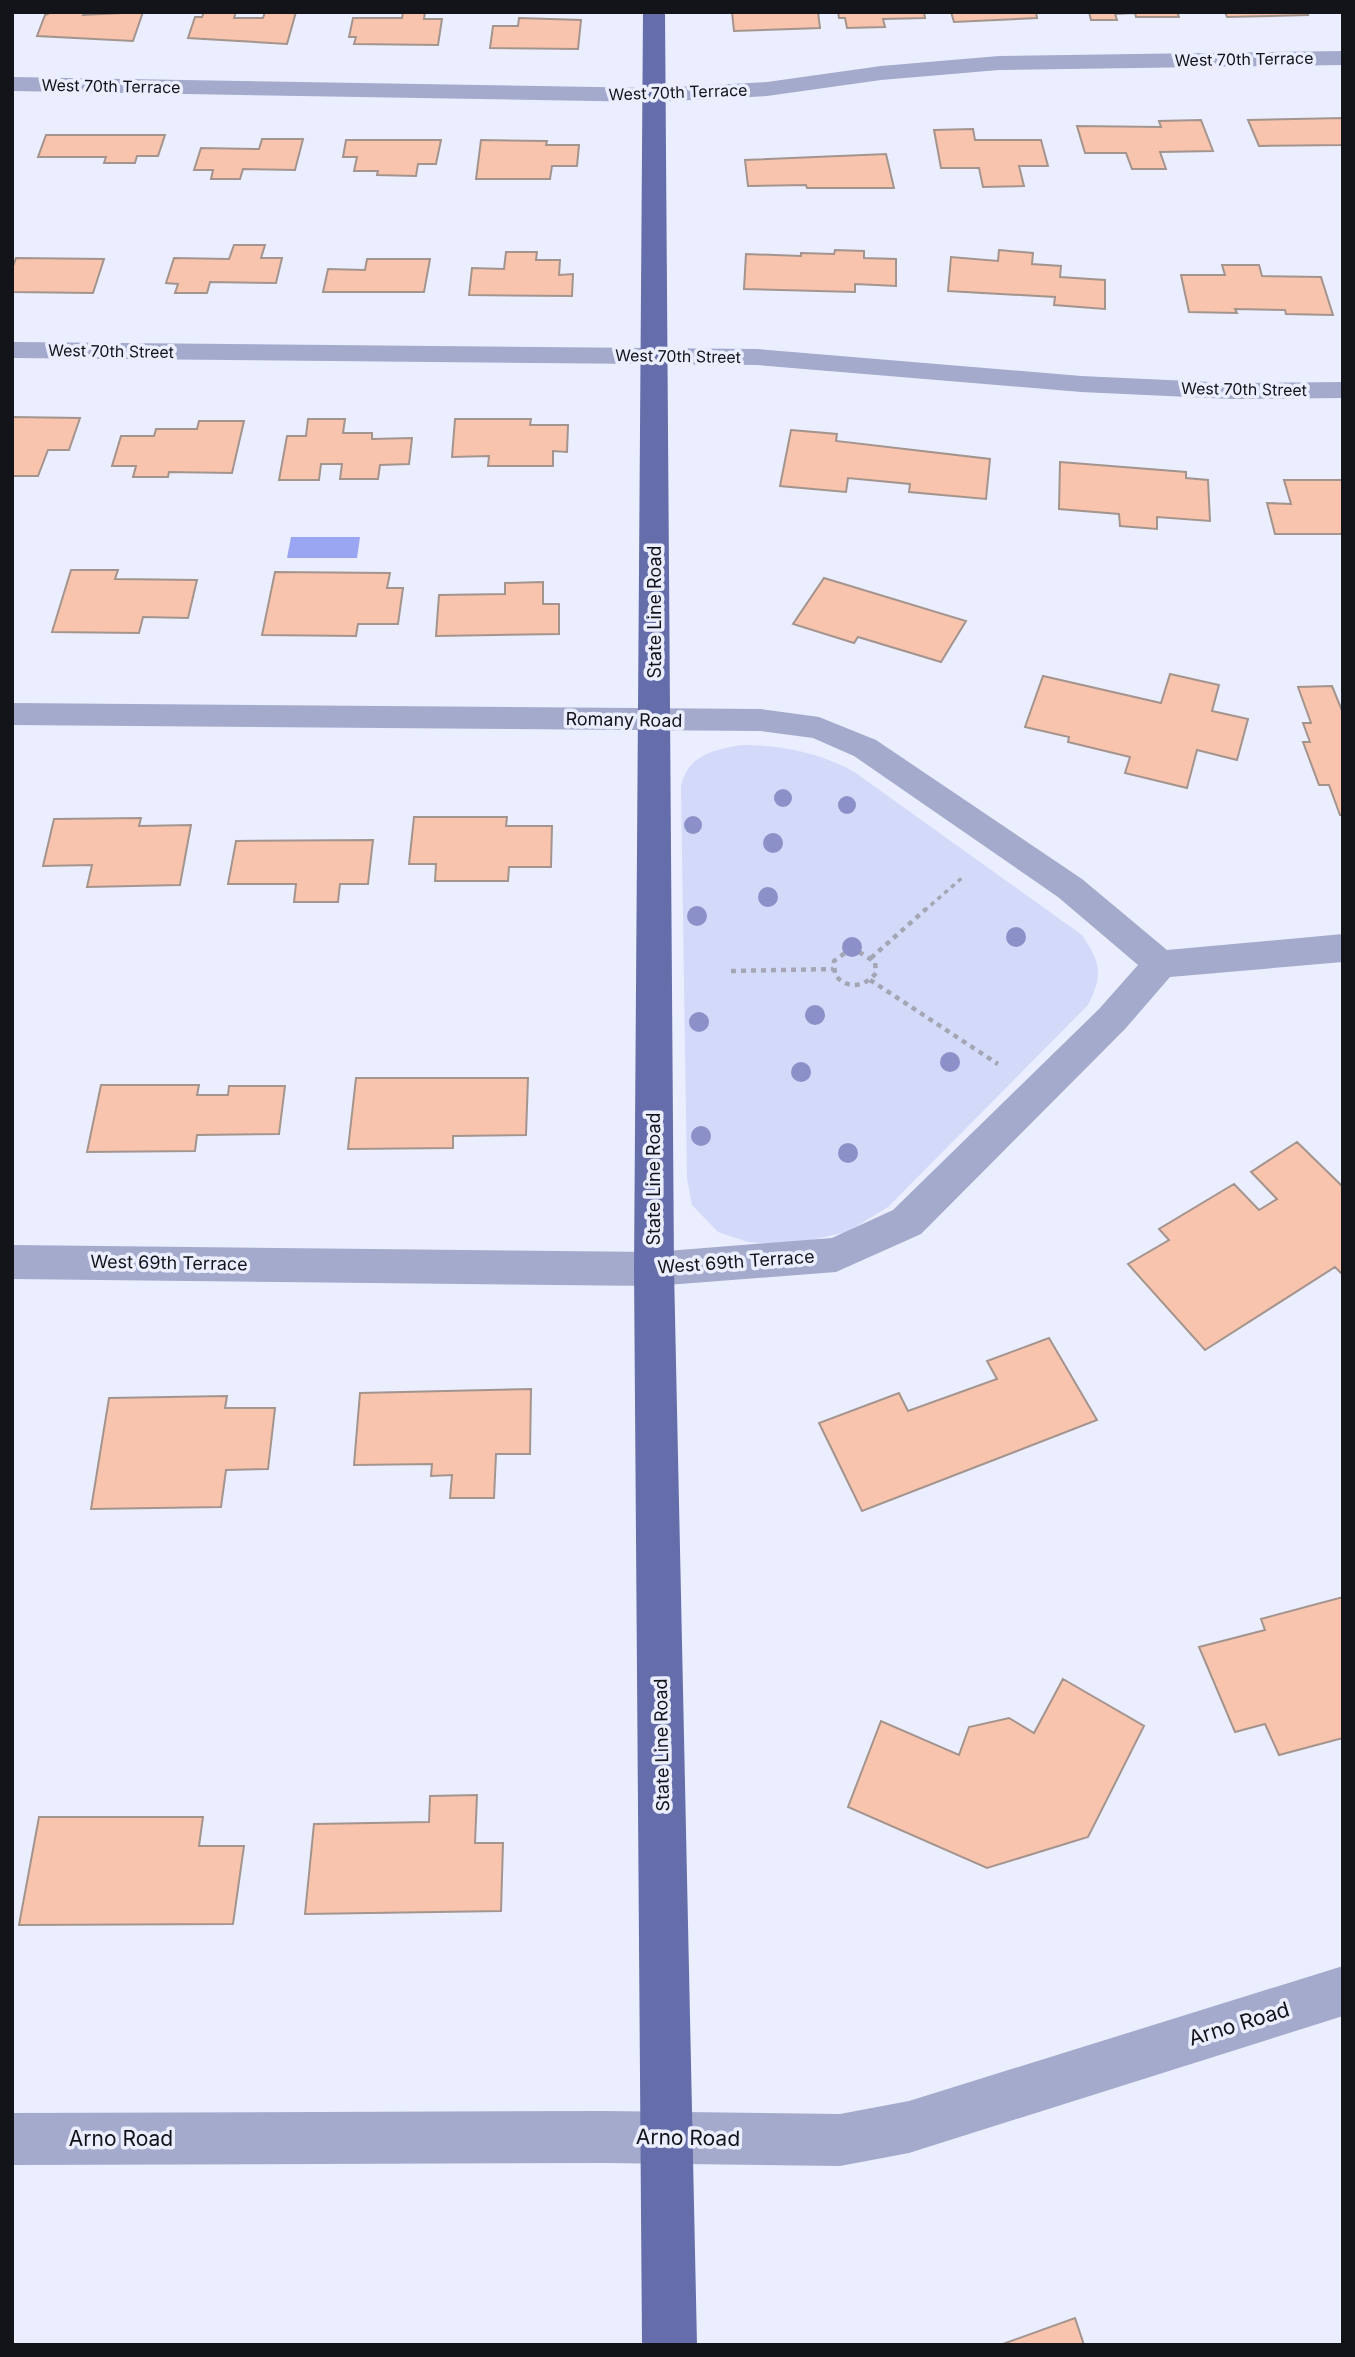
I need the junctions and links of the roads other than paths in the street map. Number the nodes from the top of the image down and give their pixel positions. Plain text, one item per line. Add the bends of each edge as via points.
1 (653, 12) edge
2 (1343, 58) edge
3 (12, 84) edge
4 (654, 95) junction
5 (12, 350) edge
6 (654, 355) junction
7 (1343, 390) edge
8 (12, 714) edge
9 (656, 721) junction
10 (1343, 948) edge
11 (1160, 964) junction
12 (12, 1262) edge
13 (654, 1269) junction
14 (1343, 1991) edge
15 (669, 2138) junction
16 (12, 2139) edge
17 (670, 2345) edge

1 - 4 main road, State Line Road
2 - 4 street, West 70th Terrace via 999,63 767,89
3 - 4 street, West 70th Terrace
4 - 6 main road, State Line Road
5 - 6 street, West 70th Street
6 - 7 street, West 70th Street via 757,357 1081,384 1233,391
6 - 9 main road, State Line Road
8 - 9 street, Romany Road
9 - 11 street, Romany Road via 761,720 819,728 865,748 1070,888
9 - 13 main road, State Line Road
10 - 11 street
11 - 13 street, West 69th Terrace via 1112,1019 908,1222 836,1255
12 - 13 street, West 69th Terrace
13 - 15 main road, State Line Road
14 - 15 street, Arno Road via 909,2127 840,2140
15 - 16 street, Arno Road
15 - 17 main road, State Line Road

